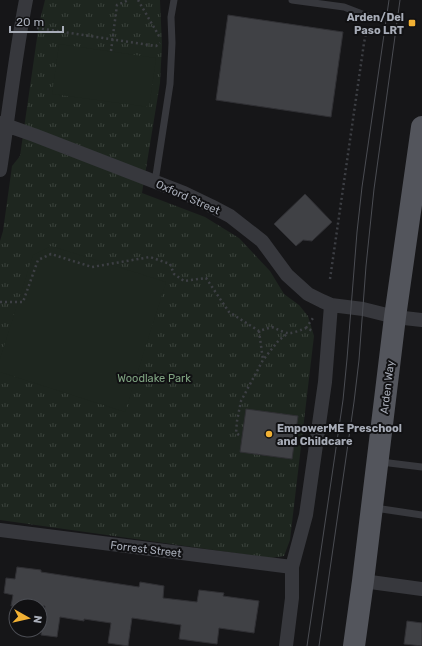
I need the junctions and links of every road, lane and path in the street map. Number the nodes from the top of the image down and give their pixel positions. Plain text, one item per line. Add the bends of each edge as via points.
1 (26, 0) edge
2 (128, 0) edge
3 (138, 0) edge
4 (174, 0) edge
5 (292, 0) edge
6 (370, 17) joint
7 (21, 26) junction
8 (112, 40) junction
9 (111, 51) dead end
10 (4, 125) edge
11 (422, 128) edge
12 (0, 170) edge
13 (155, 182) junction
14 (330, 279) dead end
15 (0, 302) edge
16 (331, 305) junction
17 (395, 317) junction
18 (422, 320) edge
19 (259, 331) junction
20 (316, 332) dead end
21 (287, 334) junction
22 (263, 360) junction
23 (239, 435) dead end
24 (378, 461) junction
25 (422, 467) edge
26 (372, 508) junction
27 (422, 515) edge
28 (0, 530) edge
29 (292, 567) junction
30 (363, 581) junction
31 (422, 589) edge
32 (286, 646) edge
33 (354, 646) edge

1 - 7 street
2 - 8 path via 117,6
3 - 8 path via 162,42 156,46
4 - 13 lane via 171,17 170,84
5 - 6 lane via 344,7
6 - 14 path via 364,43
7 - 8 path
7 - 10 street
8 - 9 path
10 - 12 street
10 - 13 street, Oxford Street
11 - 17 main road, Arden Way
13 - 16 street, Oxford Street via 230,216 262,241 286,275 308,294
15 - 19 path via 23,302 38,260 51,254 92,267 150,257 170,264 174,274 184,281 206,278 229,312
16 - 17 street, Oxford Street
16 - 29 street via 325,382 306,515
17 - 18 street, Oxford Street
17 - 24 main road, Arden Way
19 - 21 path via 272,327
19 - 22 path
20 - 21 path via 306,328
21 - 22 path
22 - 23 path via 242,401 237,420 236,432
24 - 25 lane
24 - 26 main road, Arden Way
26 - 27 lane
26 - 30 main road, Arden Way
28 - 29 street, Forrest Street
29 - 32 street via 292,598
30 - 31 street
30 - 33 main road, Arden Way

